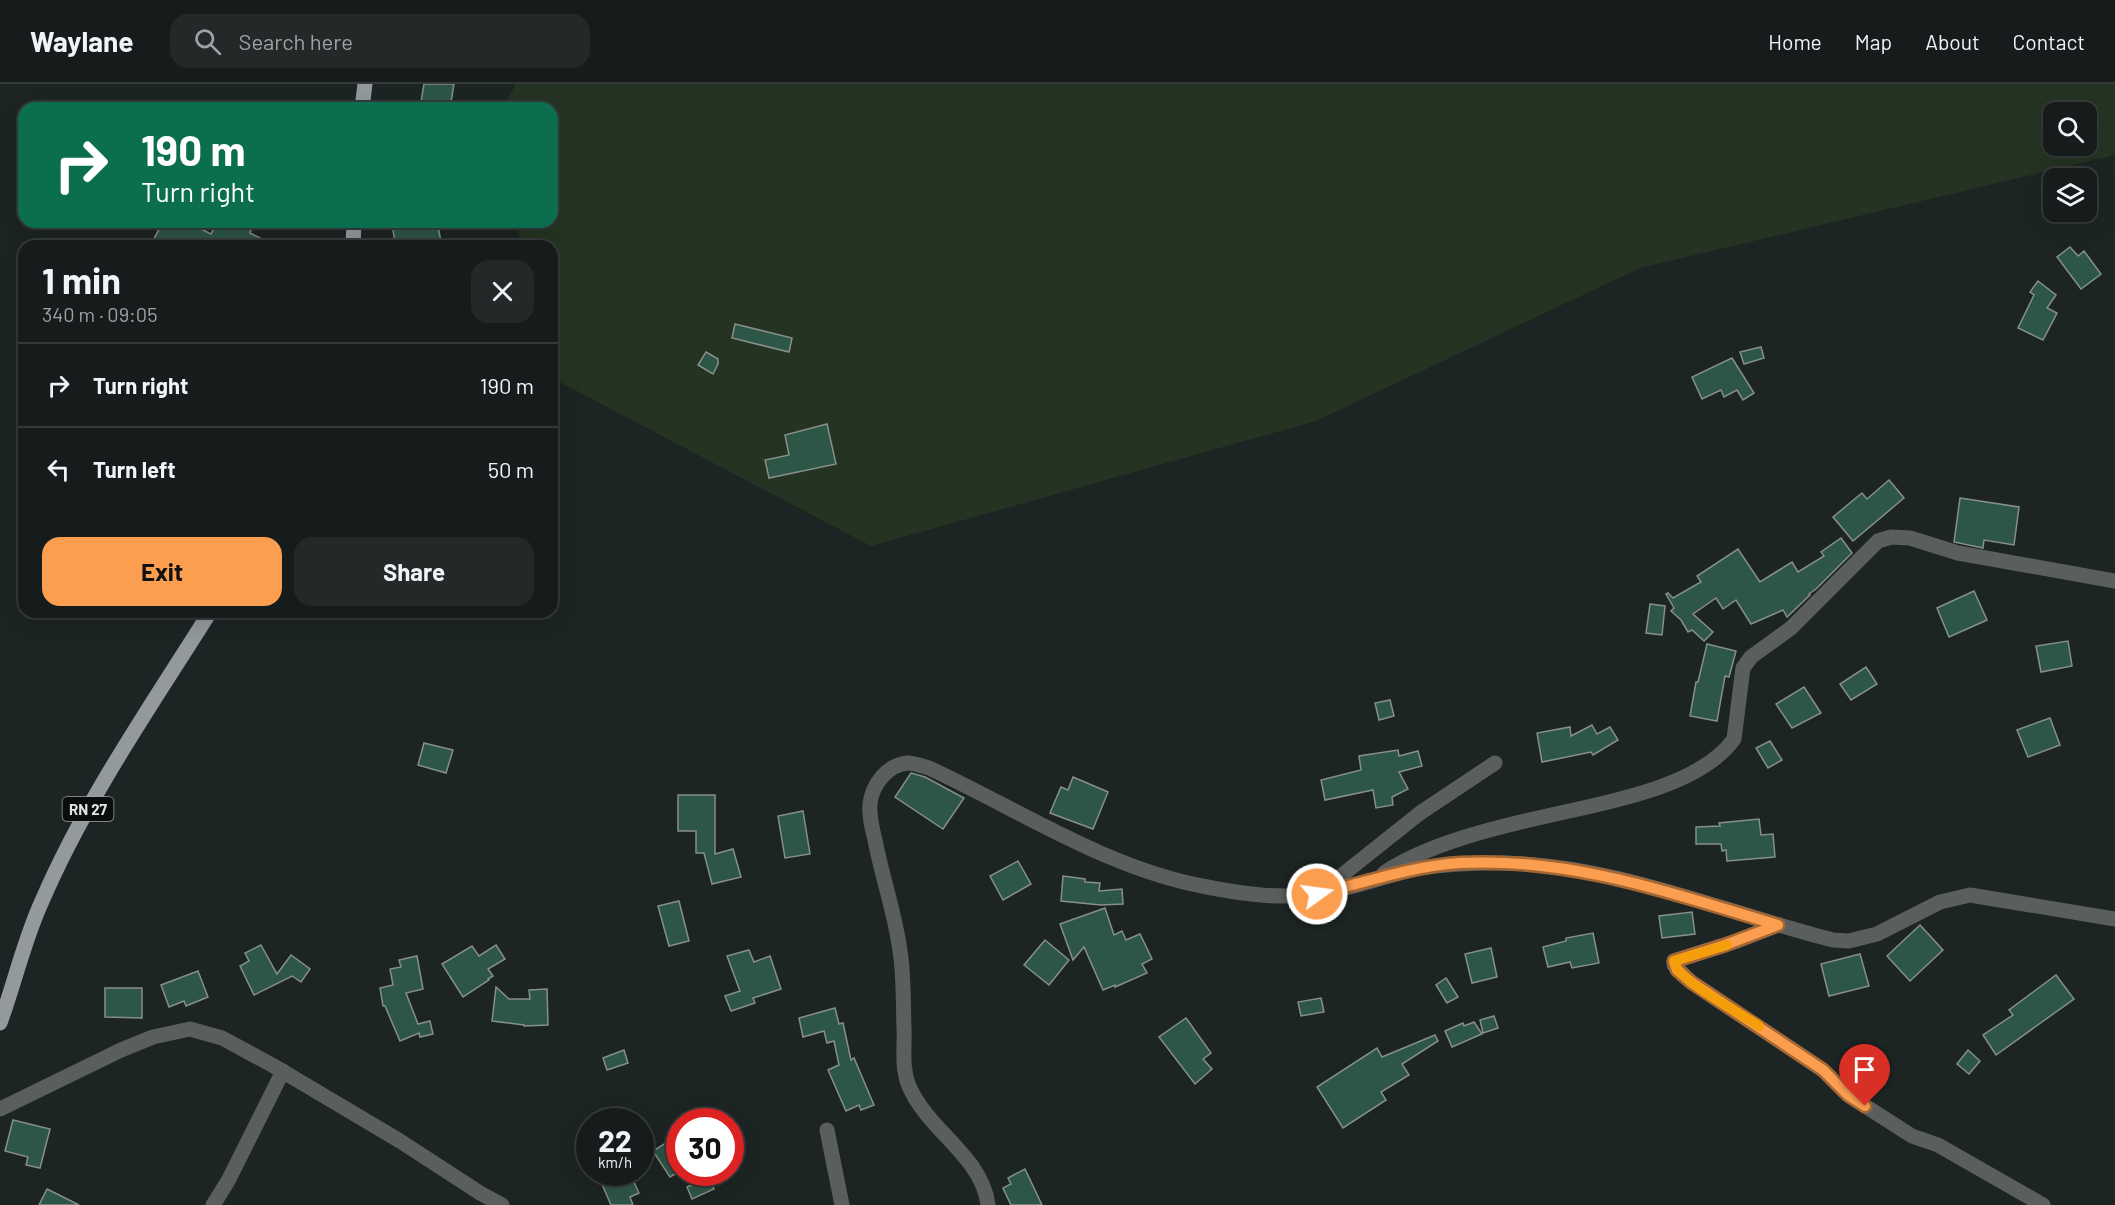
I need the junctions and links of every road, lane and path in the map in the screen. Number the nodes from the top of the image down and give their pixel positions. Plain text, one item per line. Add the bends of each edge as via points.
1 (364, 84) edge
2 (362, 102) edge
3 (2115, 581) edge
4 (206, 618) edge
5 (1495, 763) dead end
6 (1375, 880) junction
7 (1317, 894) junction
8 (2115, 919) edge
9 (1778, 925) junction
10 (0, 1023) edge
11 (283, 1071) junction
12 (0, 1109) edge
13 (827, 1130) dead end
14 (213, 1205) edge
15 (502, 1205) edge
16 (842, 1205) edge
17 (988, 1205) edge
18 (2043, 1205) edge

1 - 2 main road
3 - 6 street via 1958,553 1910,538 1878,541 1791,628 1751,657 1743,668 1734,739 1709,763 1631,796 1450,842 1412,856
4 - 10 main road, RN 27 via 105,778 70,842 41,902
5 - 7 street via 1411,820
6 - 7 street
6 - 9 street via 1458,863 1557,867 1678,894
7 - 17 street via 1263,896 1171,879 1086,847 929,768 906,763 882,776 872,795 871,821 900,952 903,1063 914,1096 976,1171
8 - 9 street via 1970,895 1941,902 1877,934 1849,941
9 - 18 street via 1674,961 1674,966 1691,982 1823,1070 1848,1095 1912,1136 1938,1145
11 - 12 street via 222,1038 190,1029 175,1031 121,1050
11 - 14 street
11 - 15 street
13 - 16 street

